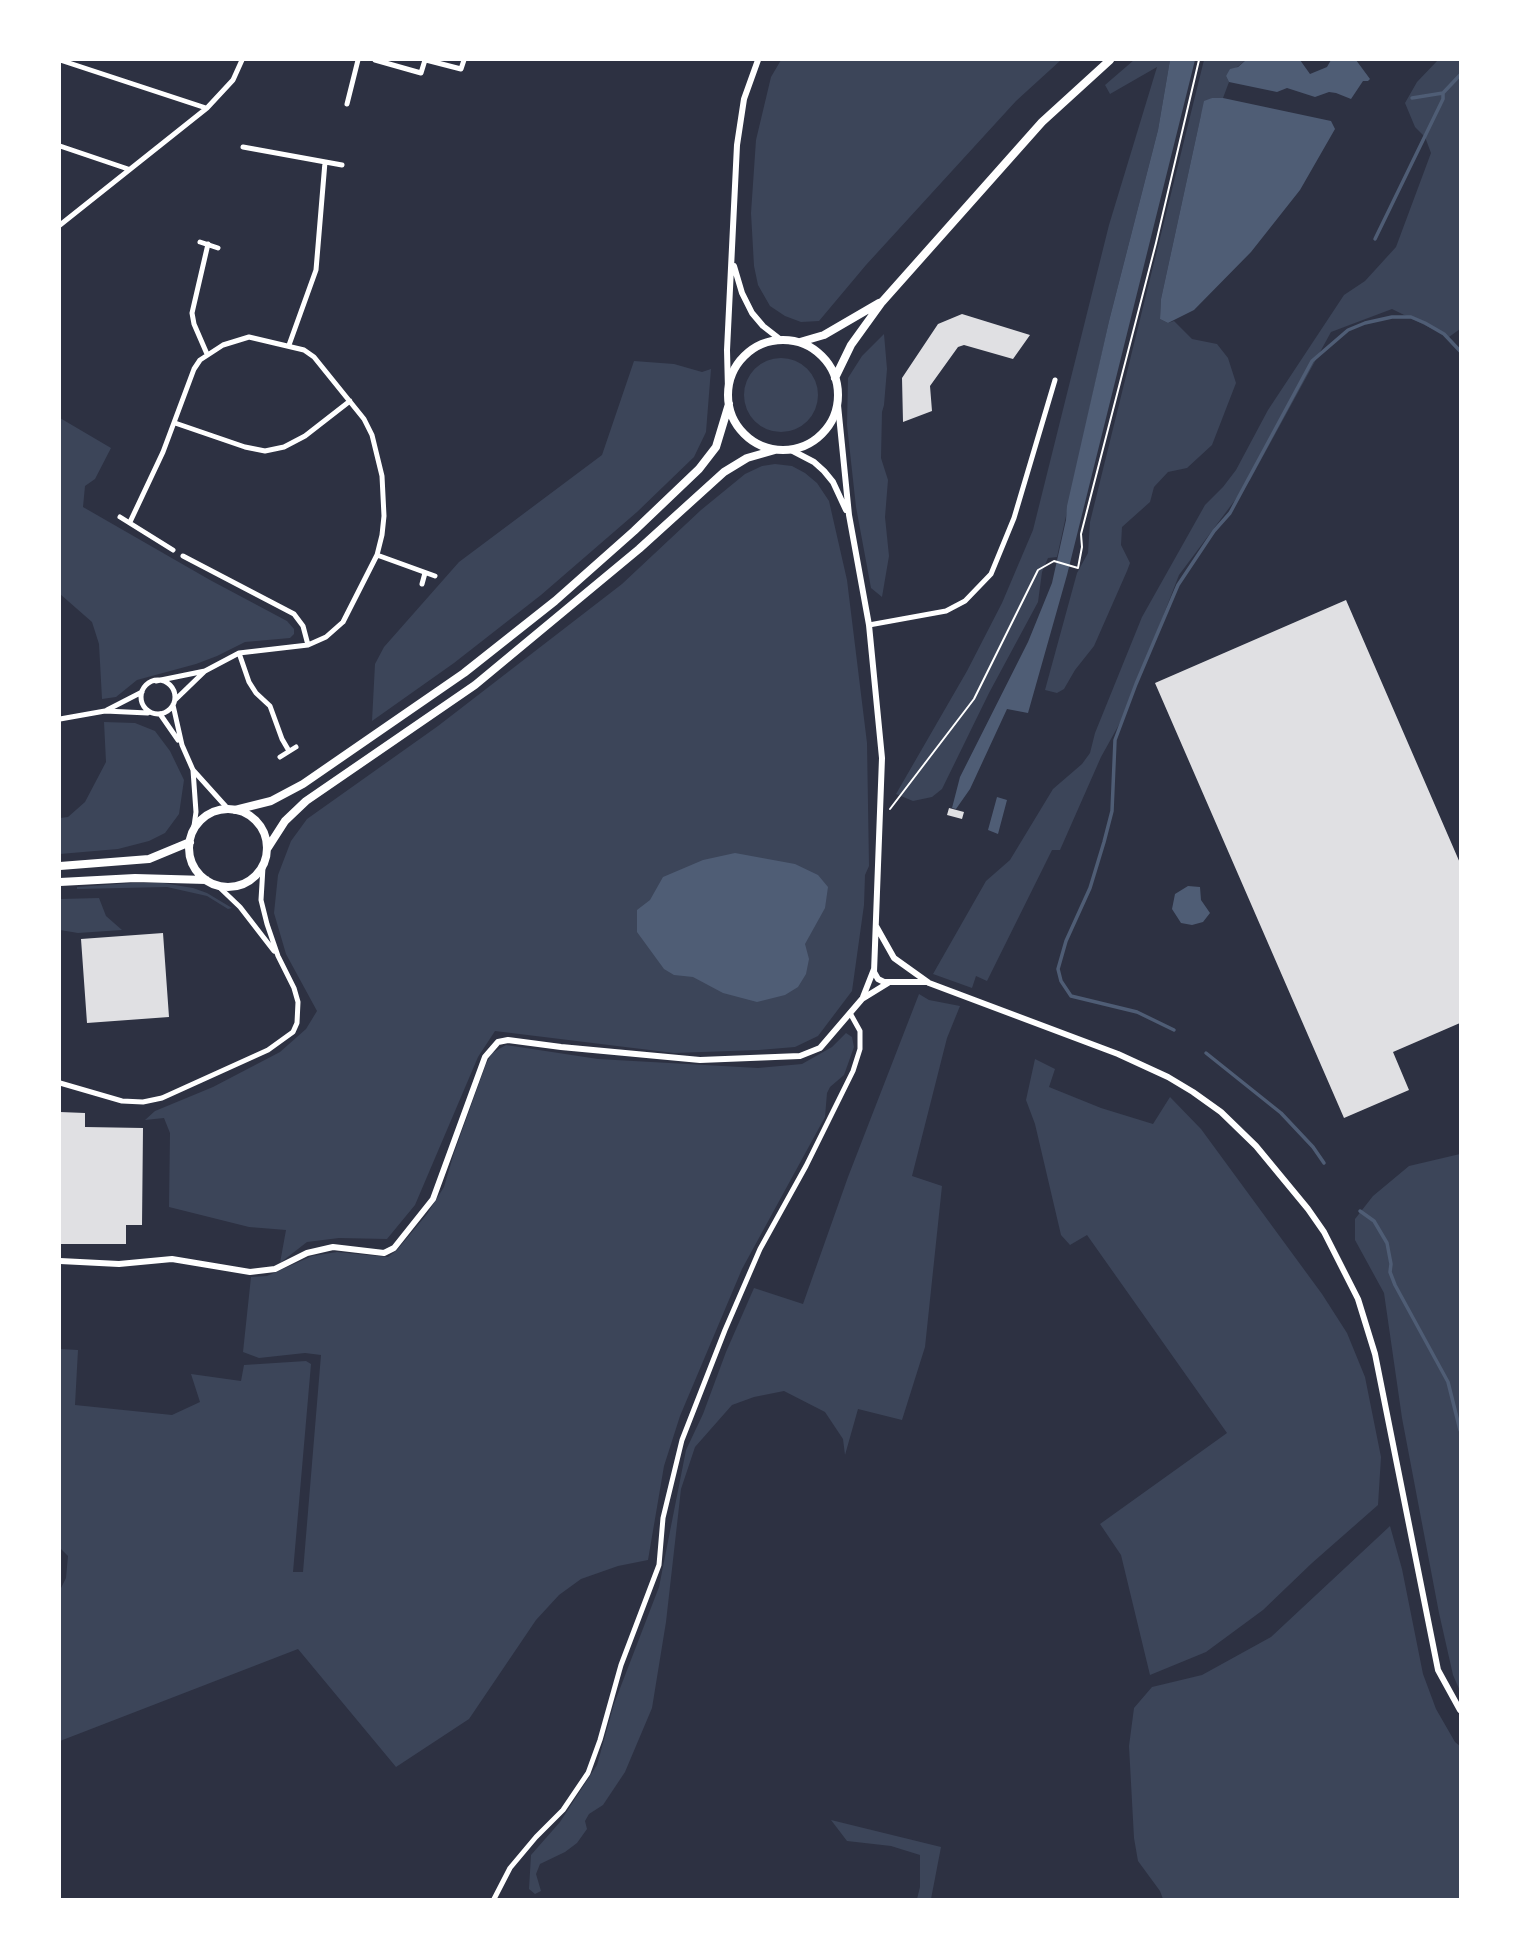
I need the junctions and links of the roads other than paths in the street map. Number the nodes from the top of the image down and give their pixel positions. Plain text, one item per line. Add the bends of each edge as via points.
1 (60, 60) edge
2 (242, 60) edge
3 (358, 60) edge
4 (375, 60) edge
5 (426, 60) edge
6 (464, 60) edge
7 (758, 60) edge
8 (1110, 60) edge
9 (347, 104) dead end
10 (206, 108) junction
11 (60, 146) edge
12 (243, 147) dead end
13 (325, 163) junction
14 (342, 165) dead end
15 (128, 169) junction
16 (61, 223) edge
17 (200, 242) dead end
18 (208, 244) junction
19 (218, 248) dead end
20 (733, 260) junction
21 (882, 302) junction
22 (782, 340) junction
23 (797, 342) junction
24 (289, 345) junction
25 (207, 354) junction
26 (835, 378) junction
27 (1055, 380) dead end
28 (728, 390) junction
29 (350, 401) junction
30 (729, 404) junction
31 (838, 405) junction
32 (175, 423) junction
33 (775, 450) junction
34 (791, 450) junction
35 (849, 515) junction
36 (120, 517) dead end
37 (130, 522) junction
38 (173, 550) dead end
39 (377, 555) junction
40 (183, 556) dead end
41 (425, 573) junction
42 (435, 576) dead end
43 (422, 584) dead end
44 (869, 625) junction
45 (308, 645) junction
46 (239, 653) junction
47 (205, 671) junction
48 (156, 681) junction
49 (142, 691) junction
50 (174, 702) junction
51 (104, 712) junction
52 (157, 714) junction
53 (60, 719) edge
54 (182, 745) junction
55 (296, 747) dead end
56 (289, 751) junction
57 (280, 757) dead end
58 (192, 770) junction
59 (232, 810) junction
60 (191, 837) junction
61 (267, 849) junction
62 (60, 866) edge
63 (263, 867) junction
64 (206, 880) junction
65 (60, 882) edge
66 (218, 886) junction
67 (876, 926) junction
68 (278, 956) junction
69 (896, 960) junction
70 (875, 965) junction
71 (891, 982) junction
72 (929, 983) junction
73 (862, 999) junction
74 (850, 1013) junction
75 (60, 1083) edge
76 (60, 1261) edge
77 (1461, 1710) edge
78 (494, 1899) edge

1 - 10 street
2 - 10 street via 233,80
3 - 9 street
4 - 5 street via 421,73
5 - 6 street via 461,69
7 - 20 street via 744,99 737,145
8 - 21 main road via 1042,122
10 - 15 street
11 - 15 street
12 - 13 street
13 - 14 street
13 - 24 street via 316,270
15 - 16 street
17 - 18 street
18 - 19 street
18 - 25 street via 192,313
20 - 22 street via 752,313
20 - 28 street
21 - 23 main road via 824,335
21 - 26 main road via 851,345
22 - 23 main road
22 - 28 main road via 744,356
23 - 26 main road via 823,358
24 - 25 street via 249,337
24 - 29 street via 314,357
25 - 32 street via 194,369
26 - 31 main road
27 - 44 street via 1014,518 991,574 965,601 946,611
28 - 30 main road
29 - 32 street via 305,436 265,451
29 - 39 street via 372,435 382,476 384,516
30 - 33 main road via 748,438
30 - 59 main road via 716,447 704,463 555,601 464,673 303,784 271,802
31 - 34 main road via 819,438
31 - 35 street
32 - 37 street
33 - 34 main road
33 - 61 main road via 747,458 724,472 475,685 306,800
34 - 35 street via 824,471
35 - 44 street
36 - 37 street
37 - 38 street
39 - 41 street
39 - 45 street via 343,622 326,638
40 - 45 street via 294,614
41 - 42 street
41 - 43 street
44 - 67 street via 882,758
45 - 46 street
46 - 47 street
46 - 56 street via 249,682 270,706
47 - 48 street
47 - 50 street
48 - 49 street
48 - 50 street via 169,684
49 - 51 street
49 - 52 street via 142,704
50 - 52 street via 169,711
50 - 54 street
51 - 52 street
51 - 53 street
52 - 54 street
54 - 58 street
55 - 56 street
56 - 57 street
58 - 59 street
58 - 60 street via 196,812
59 - 60 main road via 205,817
59 - 61 main road via 261,827
60 - 62 main road via 149,859
60 - 64 main road via 192,863
61 - 63 main road
63 - 66 main road via 242,885
63 - 68 street via 261,900
64 - 65 main road
64 - 66 main road
66 - 68 street
67 - 69 street
67 - 70 street
68 - 75 street via 298,1002 297,1023 293,1032 268,1050 177,1093 143,1101 122,1101
69 - 70 street via 883,957
69 - 71 street via 899,974
69 - 72 street
70 - 71 street via 878,979
70 - 73 street
71 - 72 street
71 - 73 street
72 - 77 street via 1168,1077 1221,1112 1308,1209 1359,1299 1372,1343 1438,1670
73 - 74 street
74 - 76 street via 820,1048 800,1056 768,1059 687,1059 498,1042 485,1057 433,1199 394,1248 384,1253 333,1247 307,1252 275,1269 250,1272 172,1259 119,1264
74 - 78 street via 860,1031 853,1071 760,1249 682,1440 663,1518 659,1565 621,1665 588,1773 510,1868

